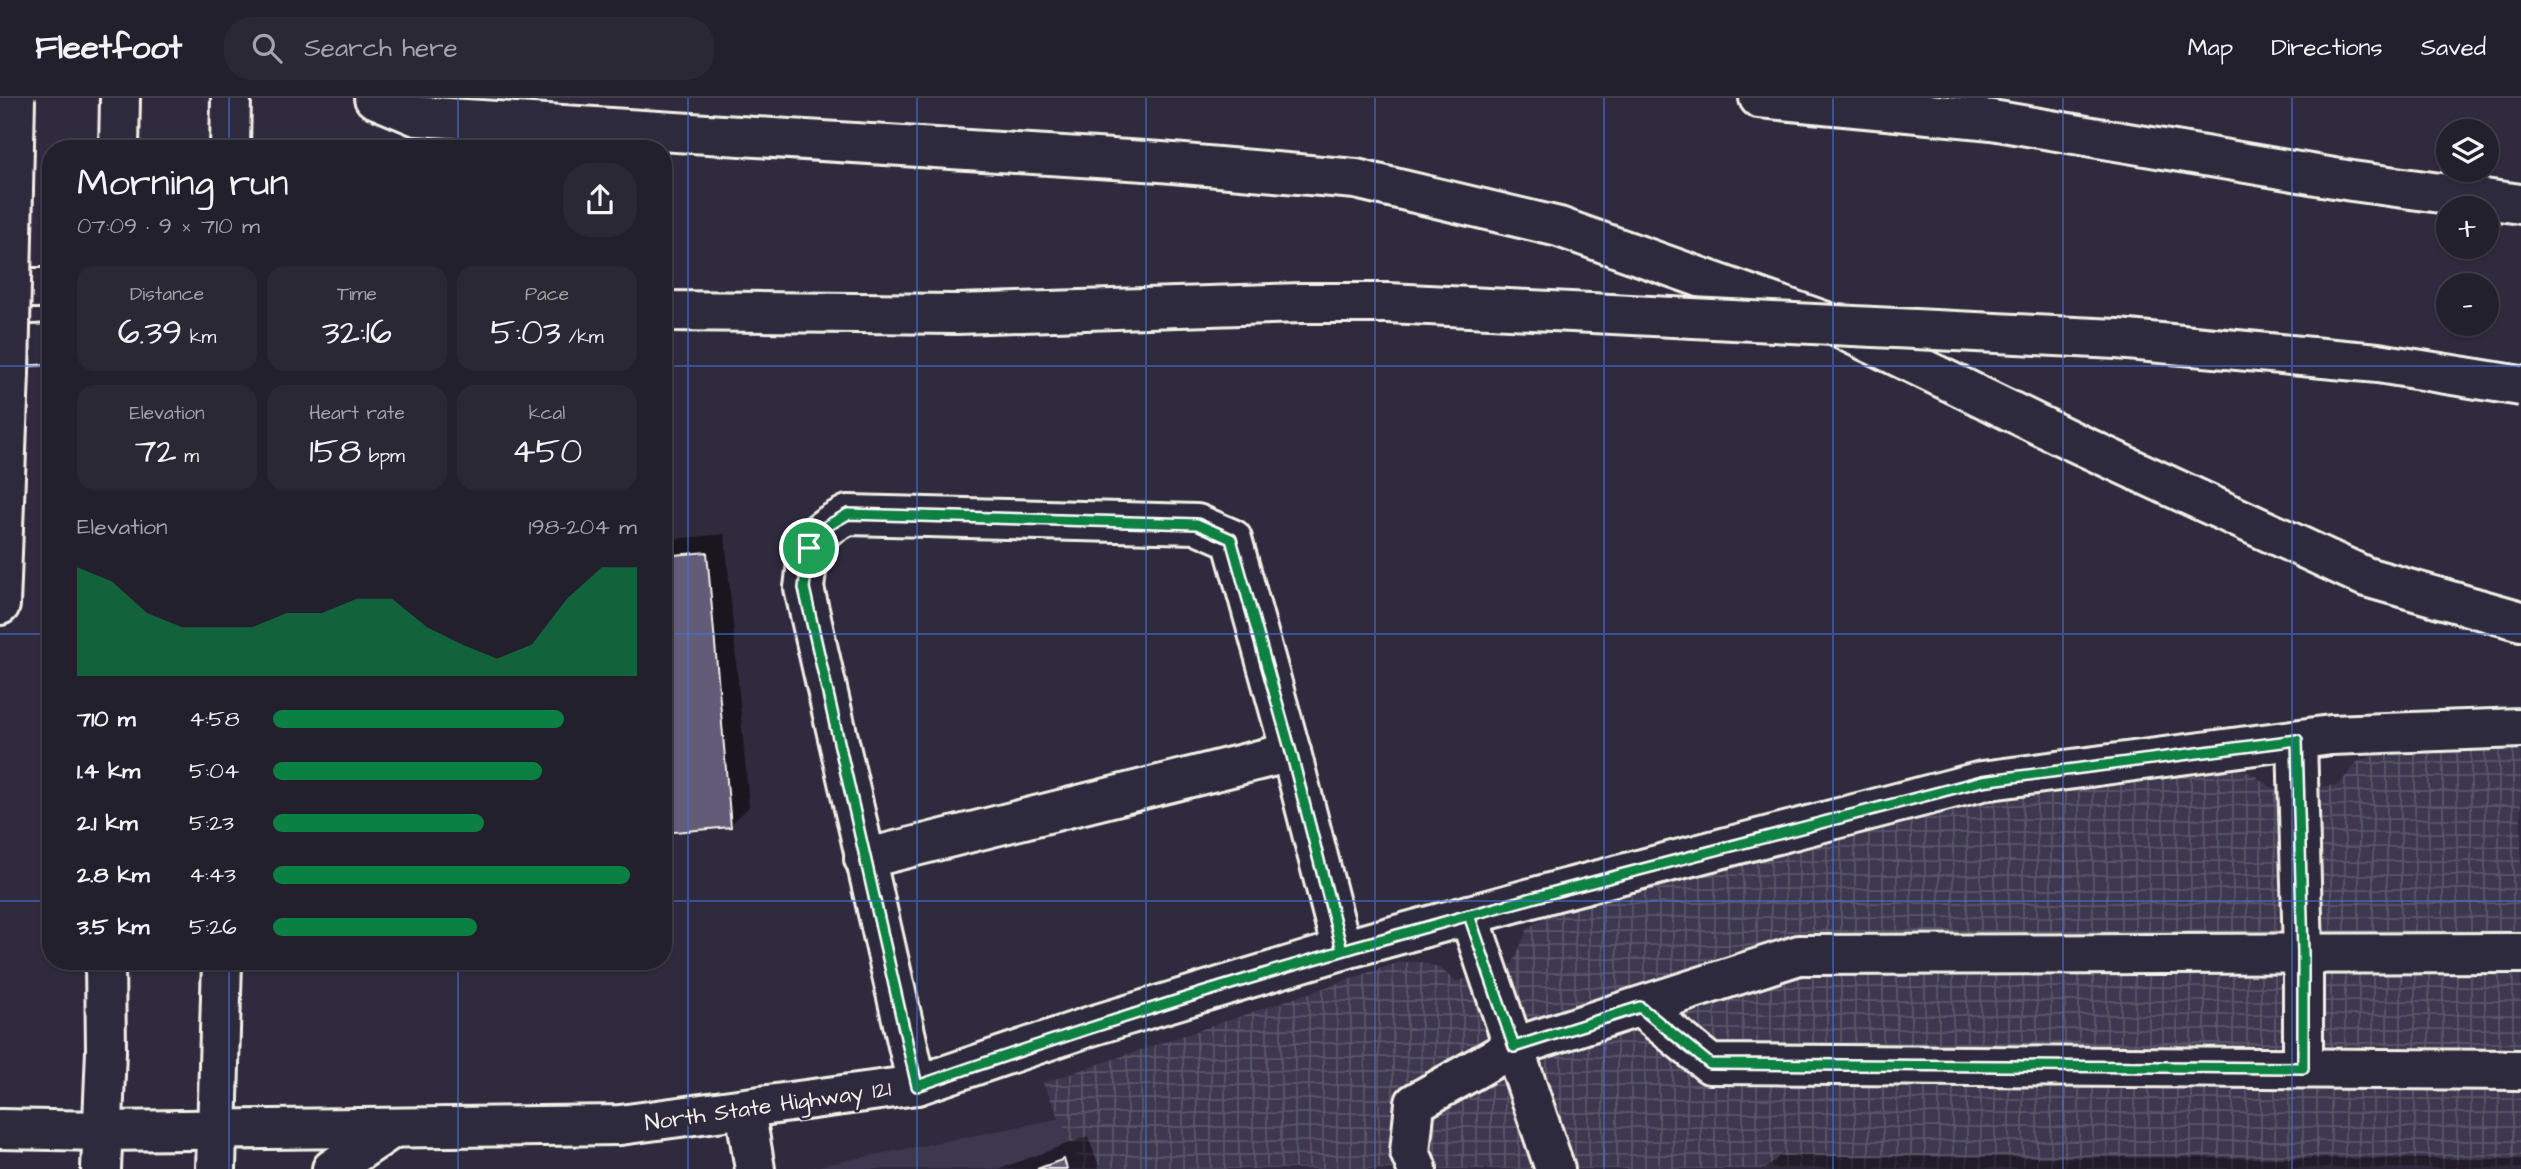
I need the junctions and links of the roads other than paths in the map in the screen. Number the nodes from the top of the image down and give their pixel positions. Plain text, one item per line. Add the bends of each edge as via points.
1 (15, 98) edge
2 (120, 98) edge
3 (231, 98) edge
4 (374, 98) edge
5 (1759, 98) edge
6 (120, 140) edge
7 (230, 140) edge
8 (2521, 204) edge
9 (42, 288) edge
10 (0, 289) edge
11 (672, 312) edge
12 (42, 347) edge
13 (5, 360) edge
14 (2521, 386) edge
15 (0, 605) edge
16 (2521, 621) edge
17 (2521, 728) edge
18 (2297, 740) junction
19 (1291, 752) junction
20 (864, 859) junction
21 (1469, 915) junction
22 (1342, 950) junction
23 (2303, 953) junction
24 (2521, 953) edge
25 (105, 970) edge
26 (222, 970) edge
27 (1640, 1007) junction
28 (1514, 1047) junction
29 (2303, 1068) junction
30 (2521, 1070) edge
31 (917, 1086) junction
32 (745, 1109) junction
33 (216, 1128) junction
34 (393, 1128) junction
35 (0, 1129) edge
36 (102, 1130) junction
37 (101, 1169) edge
38 (216, 1169) edge
39 (332, 1169) edge
40 (755, 1169) edge
41 (1417, 1169) edge
42 (1555, 1169) edge

1 - 13 main road, bridge
2 - 6 main road
3 - 7 main road
4 - 16 main road via 417,116 1161,162 1356,179 1559,227 1829,323 2365,577
5 - 8 main road via 1992,120 2352,181
9 - 10 main road
11 - 14 main road, bridge via 957,314 1388,303 2117,340 2378,363
12 - 13 main road
13 - 15 main road
17 - 18 main road, North State Highway 121
18 - 21 main road, North State Highway 121 via 1982,781
18 - 23 main road
19 - 20 main road
19 - 20 main road via 1231,539 1197,524 848,514 820,530 809,548 804,588
19 - 22 main road
20 - 31 main road
21 - 22 main road, North State Highway 121
21 - 28 main road
22 - 31 main road, North State Highway 121 via 1091,1026
23 - 24 main road
23 - 27 main road via 1798,956
23 - 29 main road
25 - 36 main road
26 - 33 main road
27 - 28 main road
27 - 29 main road via 1710,1064
28 - 41 main road via 1415,1103 1410,1153
28 - 42 main road
29 - 30 main road
31 - 32 main road, North State Highway 121
32 - 34 main road, North State Highway 121 via 620,1125
32 - 40 main road
33 - 34 main road, North State Highway 121
33 - 36 main road, North State Highway 121
33 - 38 main road
34 - 39 main road
35 - 36 main road, North State Highway 121
36 - 37 main road

